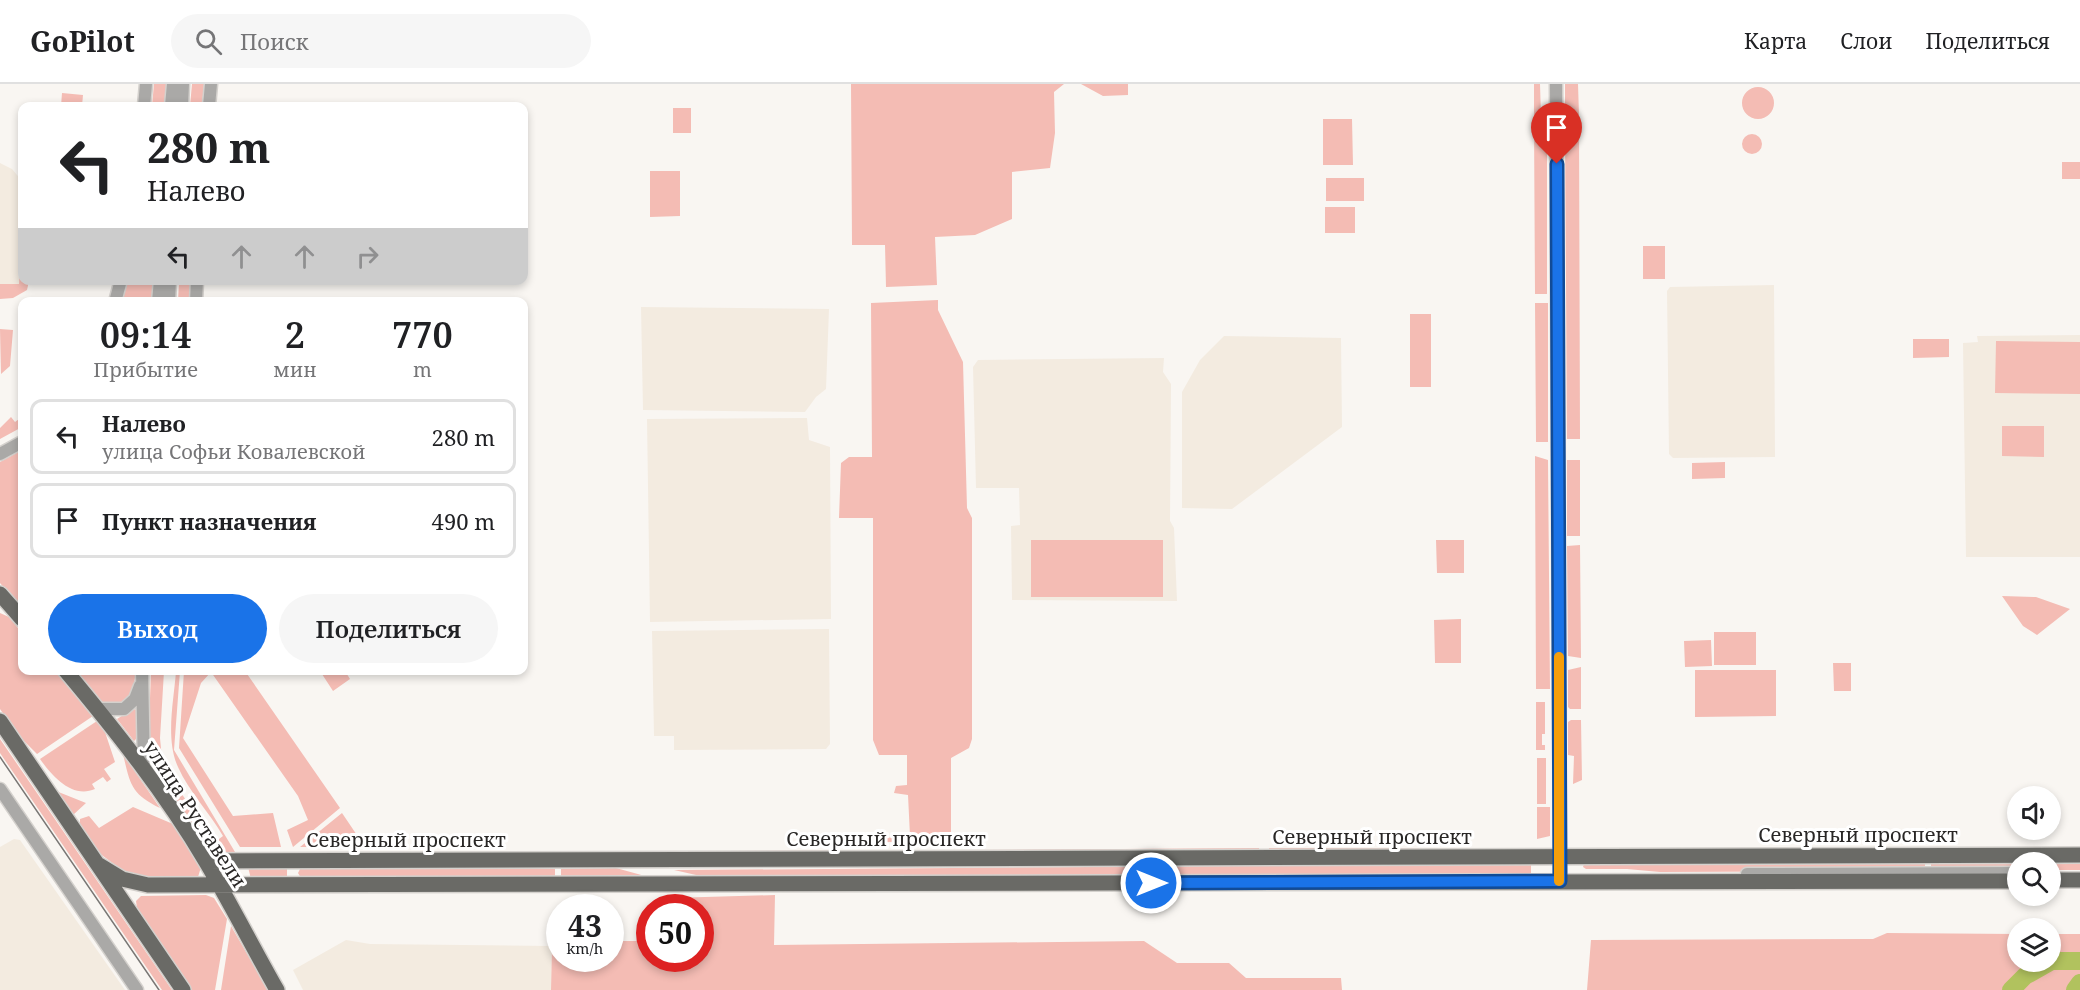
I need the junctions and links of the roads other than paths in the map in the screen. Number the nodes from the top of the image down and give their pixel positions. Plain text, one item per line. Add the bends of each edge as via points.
1 (146, 84) edge
2 (173, 84) edge
3 (183, 84) edge
4 (211, 84) edge
5 (1556, 84) edge
6 (144, 102) edge
7 (171, 102) edge
8 (182, 102) edge
9 (209, 102) edge
10 (18, 444) edge
11 (0, 454) edge
12 (0, 594) edge
13 (0, 608) edge
14 (18, 614) edge
15 (18, 617) edge
16 (69, 675) edge
17 (142, 675) edge
18 (141, 685) junction
19 (98, 709) junction
20 (0, 721) edge
21 (144, 771) junction
22 (0, 789) edge
23 (2080, 855) edge
24 (1560, 857) junction
25 (206, 861) junction
26 (664, 861) junction
27 (292, 862) junction
28 (99, 865) junction
29 (2007, 873) edge
30 (2061, 873) edge
31 (2080, 873) edge
32 (1560, 878) junction
33 (2061, 880) edge
34 (2080, 880) edge
35 (2007, 881) edge
36 (665, 884) junction
37 (219, 885) junction
38 (292, 885) junction
39 (137, 990) edge
40 (183, 990) edge
41 (277, 990) edge

1 - 6 street
2 - 7 street
3 - 8 street
4 - 9 street
5 - 24 street
10 - 11 street
12 - 14 main road
13 - 15 main road
16 - 19 main road, улица Руставели
17 - 18 street
18 - 19 street via 135,699 124,709
18 - 21 street
19 - 21 main road, улица Руставели
20 - 28 main road
21 - 25 main road, улица Руставели
22 - 39 street
23 - 24 main road, Северный проспект
24 - 26 main road, Северный проспект
24 - 32 street
25 - 27 main road, Северный проспект
25 - 37 main road, улица Руставели
26 - 27 main road, Северный проспект
26 - 36 main road
27 - 38 main road, Северный проспект
28 - 37 main road, Северный проспект via 122,879 148,885
28 - 40 main road
29 - 32 street, Северный проспект
30 - 31 street
32 - 35 main road, Северный проспект
32 - 36 main road, Северный проспект
33 - 34 main road
36 - 38 main road, Северный проспект
37 - 38 main road, Северный проспект
37 - 41 main road, улица Руставели

